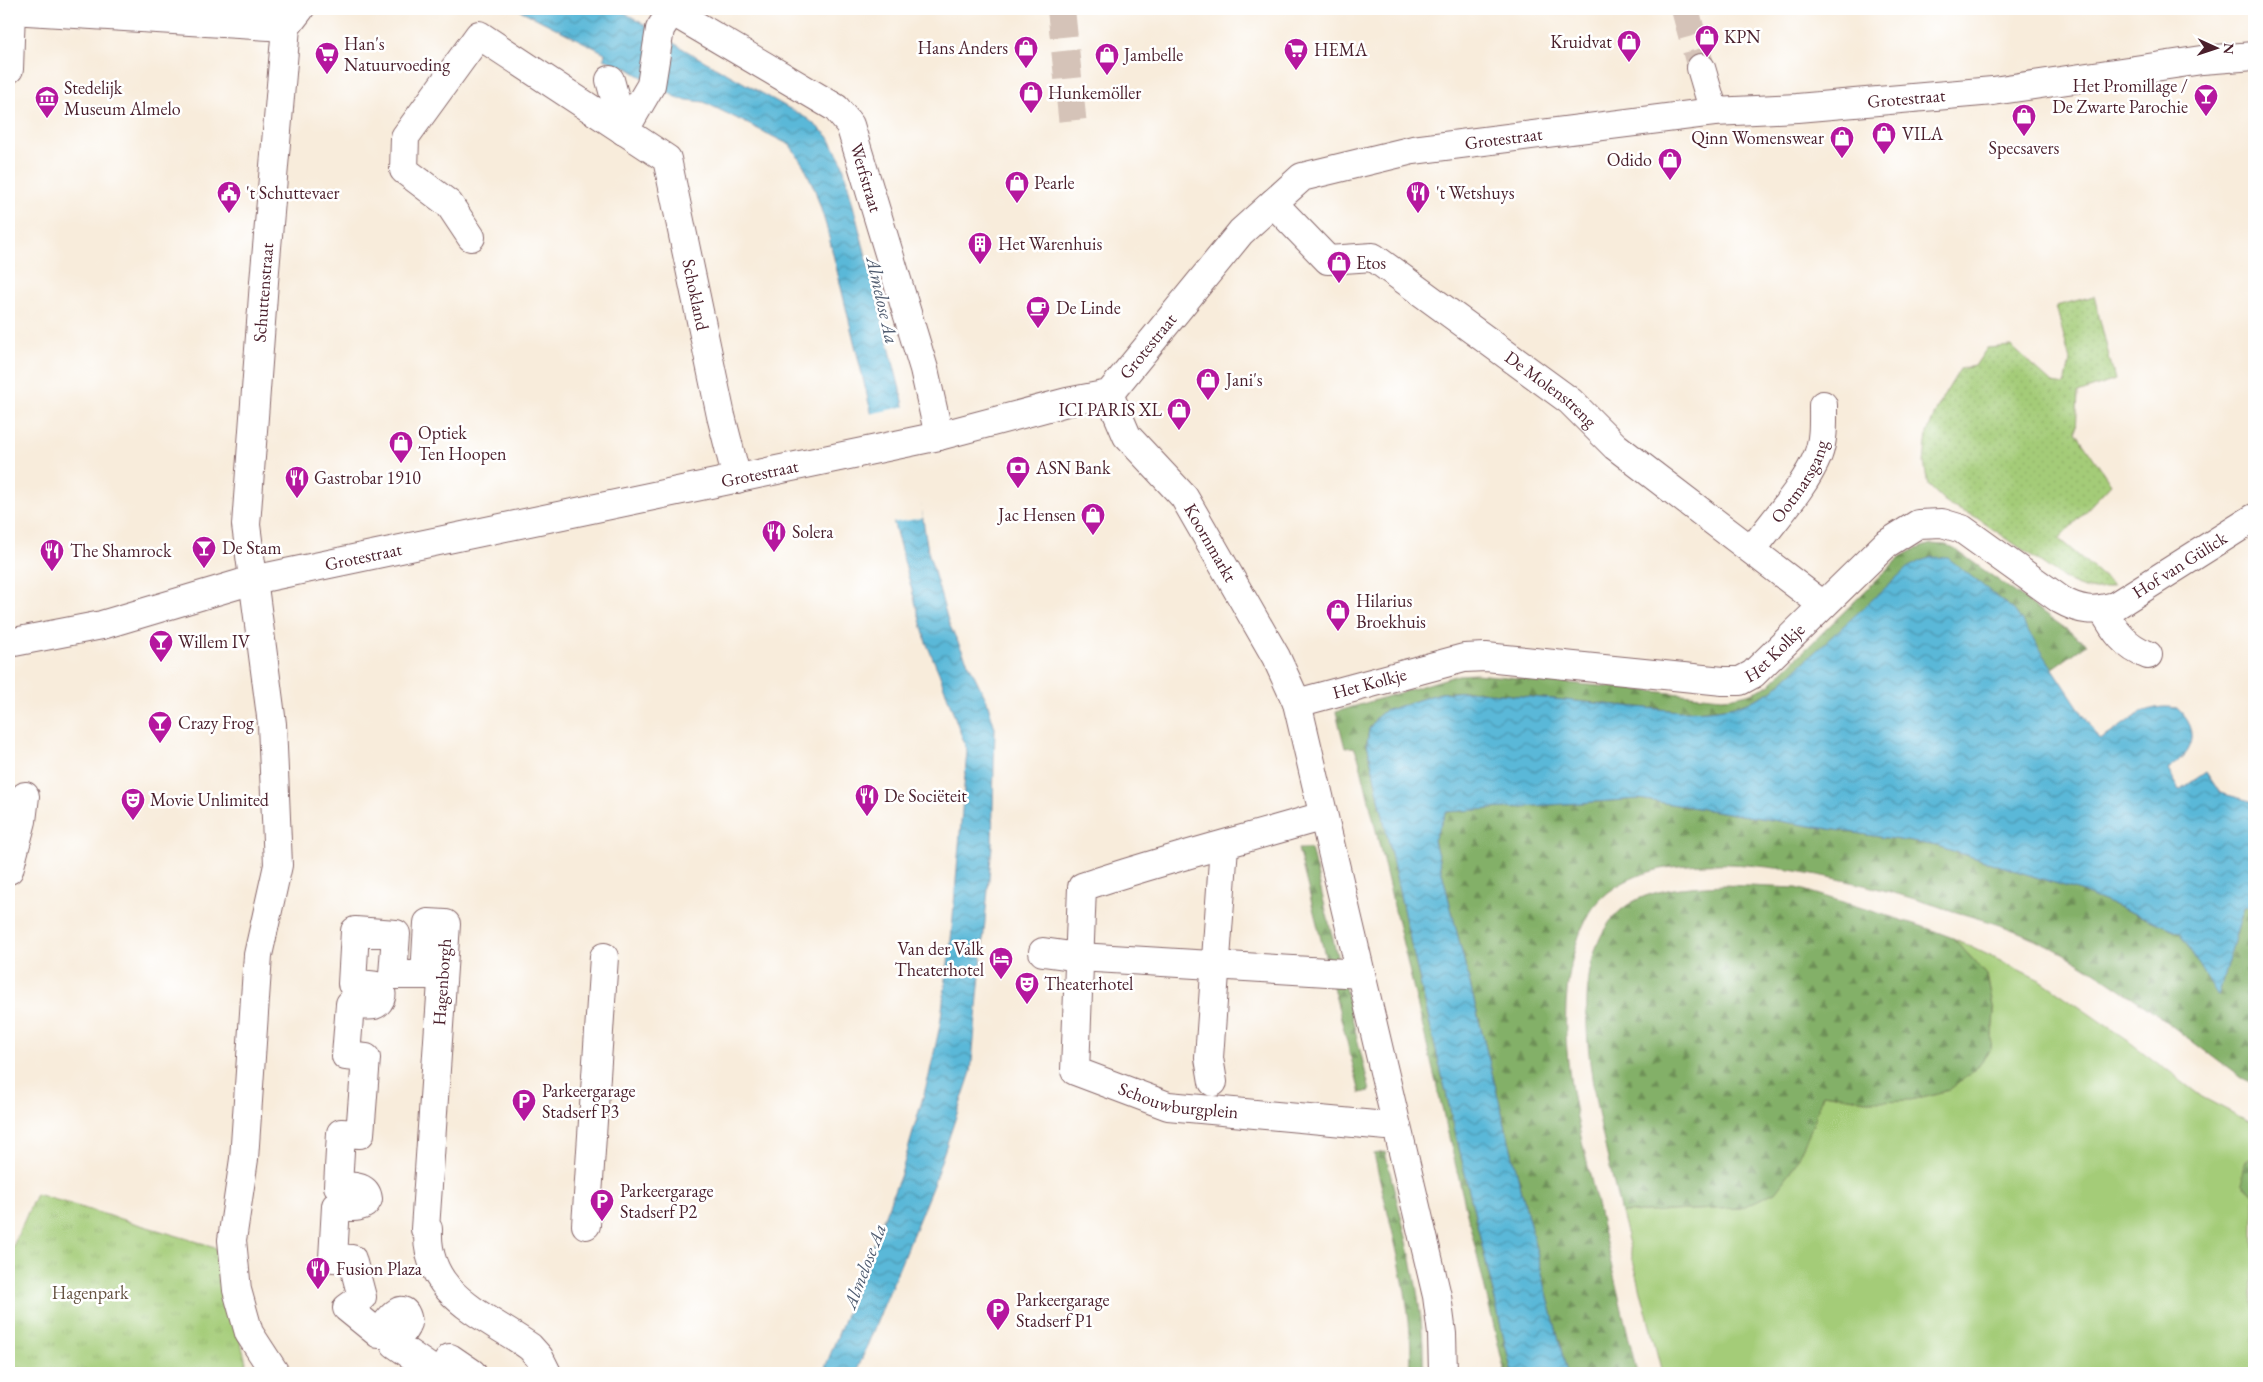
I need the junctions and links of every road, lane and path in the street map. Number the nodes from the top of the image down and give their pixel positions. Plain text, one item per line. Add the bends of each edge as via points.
1 (11, 9) edge
2 (667, 16) edge
3 (293, 18) edge
4 (2254, 56) edge
5 (1701, 68) tunnel mouth
6 (9, 69) edge
7 (610, 80) dead end
8 (1714, 112) junction
9 (624, 131) junction
10 (1273, 203) junction
11 (471, 237) dead end
12 (1110, 394) junction
13 (1822, 405) dead end
14 (927, 438) junction
15 (737, 478) junction
16 (2254, 518) edge
17 (1752, 550) junction
18 (253, 580) junction
19 (1823, 605) junction
20 (2103, 610) junction
21 (9, 643) edge
22 (2148, 655) dead end
23 (1297, 703) junction
24 (25, 796) dead end
25 (1323, 816) junction
26 (1224, 846) junction
27 (9, 870) edge
28 (1043, 952) dead end
29 (604, 957) dead end
30 (1079, 958) junction
31 (1216, 964) junction
32 (1361, 974) junction
33 (1214, 1082) dead end
34 (1397, 1126) junction
35 (586, 1225) dead end
36 (275, 1373) edge
37 (439, 1373) edge
38 (472, 1373) edge
39 (547, 1373) edge
40 (1443, 1373) edge

1 - 3 street
1 - 6 street
2 - 9 street, Werfstraat via 652,85
2 - 14 street, Werfstraat via 836,108 850,125 924,369
3 - 18 street, Schuttenstraat via 264,282 246,525
4 - 8 street, Grotestraat via 2202,60 1993,91
5 - 8 street
7 - 9 street
8 - 10 street, Grotestraat via 1413,150 1302,177
9 - 11 street, Schokland via 479,35 405,137 404,170 449,204
9 - 15 street, Schokland via 667,159
10 - 12 street, Grotestraat via 1241,232
10 - 17 street, De Molenstreng via 1328,260 1373,257 1570,401 1615,446
12 - 14 street, Grotestraat
12 - 23 street, Koornmarkt via 1127,436 1184,498 1276,657
13 - 17 street, Ootmarsgang via 1818,454
14 - 15 street, Grotestraat
15 - 18 street, Grotestraat
16 - 20 street, Hof van Gülick via 2121,603
17 - 19 street, De Molenstreng
18 - 21 street, Grotestraat via 102,625
18 - 36 street via 272,724 278,865 258,955 244,1159 232,1240 238,1290 249,1333
19 - 20 street, Het Kolkje via 1886,544 1918,524 1930,523 1962,529 2073,606 2083,610
19 - 23 street, Het Kolkje via 1753,674 1740,681 1486,657 1464,658
20 - 22 street via 2114,631 2131,647
23 - 25 street
24 - 27 street
25 - 26 street, Schouwburgplein
25 - 32 street
26 - 30 street, Schouwburgplein via 1158,862 1082,887
26 - 31 street, Schouwburgplein
28 - 30 street
29 - 35 street
30 - 31 street
30 - 34 street, Schouwburgplein via 1075,1071 1168,1106
31 - 32 street
31 - 33 street, Schouwburgplein via 1209,1058
32 - 34 street
34 - 40 street via 1437,1296
37 - 38 street, Hagenborgh via 450,1358
37 - 39 street, Hagenborgh via 395,1344 408,1323 404,1313 392,1315 379,1334 347,1308 362,1297 352,1259 332,1258 336,1206 359,1207 368,1199 360,1187 338,1186 341,1133 360,1134 366,1058 346,1056 350,1004 374,1005 382,996 376,986 352,984 355,931 396,934 393,975 425,976 428,923 446,924 425,1229 428,1229 429,1257 438,1278 449,1291 530,1347

